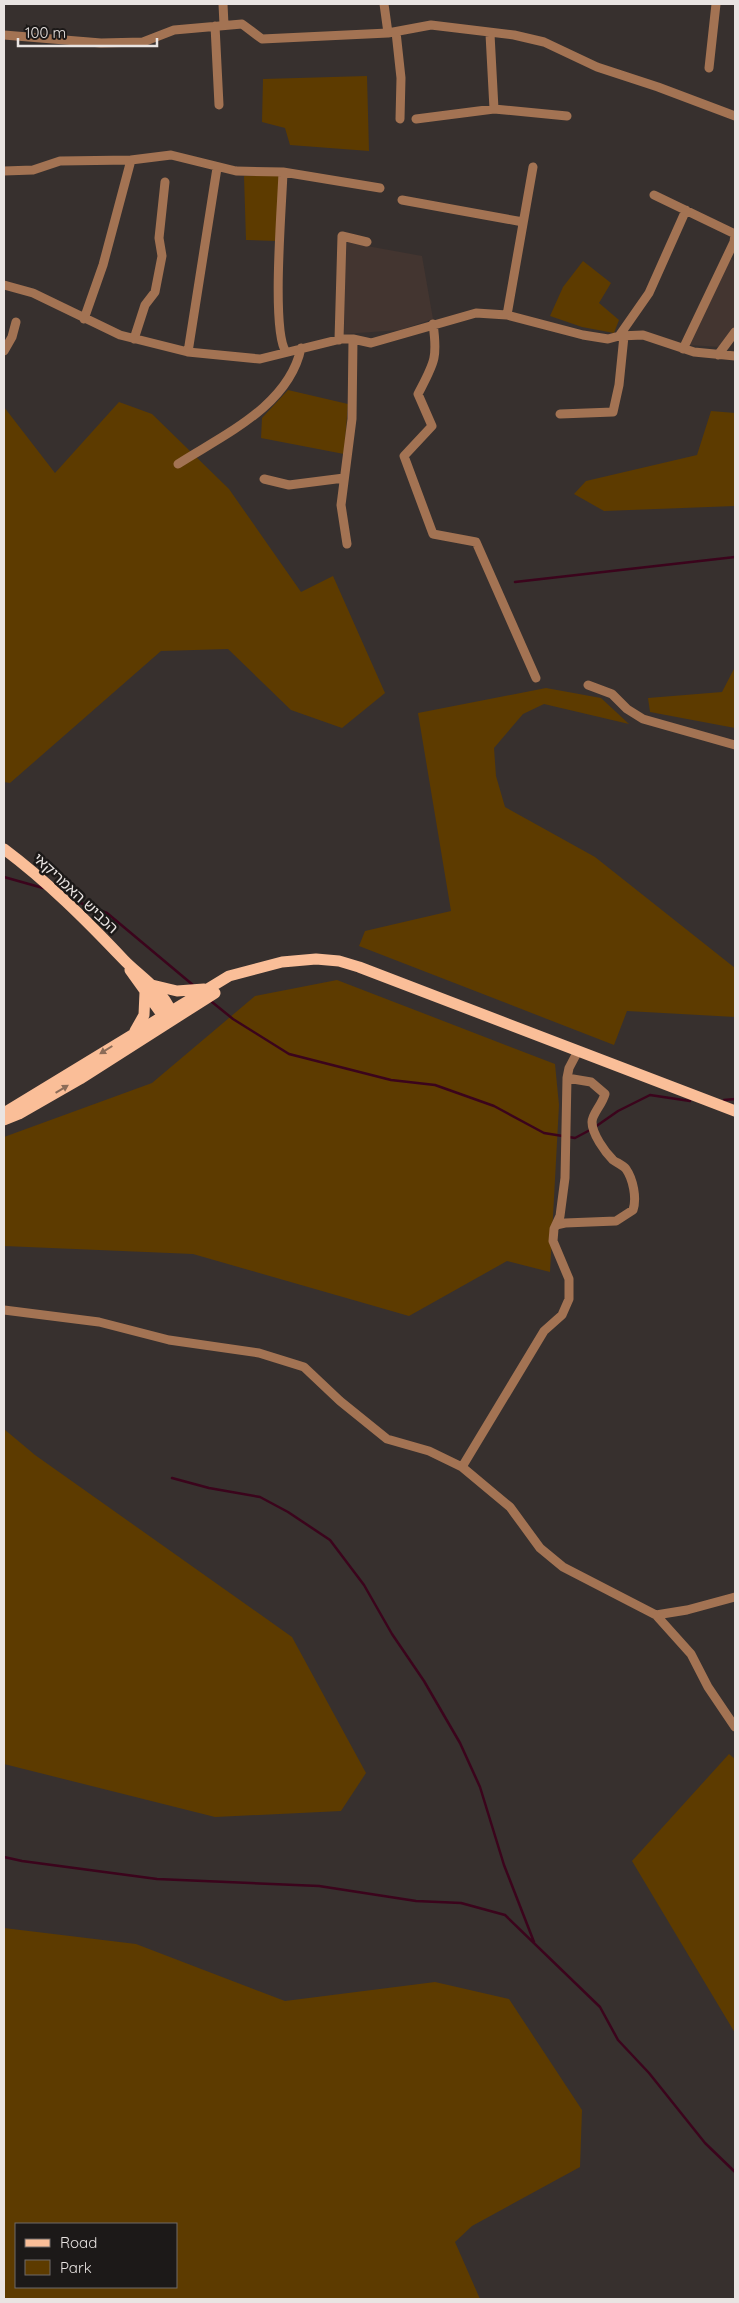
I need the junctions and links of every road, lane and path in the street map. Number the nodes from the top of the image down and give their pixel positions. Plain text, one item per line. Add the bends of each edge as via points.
1 (223, 4) edge
2 (384, 4) edge
3 (716, 4) edge
4 (220, 26) junction
5 (392, 33) junction
6 (490, 34) junction
7 (4, 35) edge
8 (709, 68) dead end
9 (219, 105) dead end
10 (494, 109) junction
11 (567, 116) dead end
12 (735, 116) edge
13 (400, 119) dead end
14 (416, 119) dead end
15 (131, 160) junction
16 (533, 167) dead end
17 (217, 168) junction
18 (4, 171) edge
19 (283, 172) junction
20 (165, 182) dead end
21 (380, 188) dead end
22 (654, 194) dead end
23 (402, 200) dead end
24 (686, 210) junction
25 (523, 222) junction
26 (367, 242) dead end
27 (5, 287) edge
28 (507, 315) junction
29 (84, 319) junction
30 (16, 322) dead end
31 (433, 324) junction
32 (735, 332) edge
33 (622, 336) junction
34 (134, 339) junction
35 (353, 339) junction
36 (340, 340) junction
37 (301, 348) junction
38 (683, 349) junction
39 (4, 351) edge
40 (188, 352) junction
41 (286, 352) junction
42 (718, 355) junction
43 (735, 356) edge
44 (560, 414) dead end
45 (178, 464) dead end
46 (344, 478) junction
47 (264, 479) dead end
48 (347, 544) dead end
49 (536, 678) dead end
50 (588, 685) dead end
51 (735, 745) edge
52 (4, 849) edge
53 (265, 967) junction
54 (211, 987) junction
55 (148, 988) junction
56 (169, 1016) junction
57 (133, 1033) junction
58 (578, 1051) junction
59 (567, 1078) junction
60 (735, 1111) edge
61 (4, 1113) edge
62 (4, 1120) edge
63 (556, 1225) junction
64 (4, 1310) edge
65 (462, 1467) junction
66 (735, 1597) edge
67 (656, 1615) junction
68 (735, 1727) edge

1 - 4 street
2 - 5 street
3 - 8 street
4 - 5 street via 242,24 262,39
4 - 7 street via 174,30 143,42 101,43
4 - 9 street
5 - 6 street via 431,25
5 - 13 street via 401,78
6 - 10 street
6 - 12 street via 514,35 544,42 598,67
10 - 11 street
10 - 14 street
15 - 17 street via 171,155
15 - 18 street via 60,161 33,170
15 - 29 street via 103,265
16 - 25 street
17 - 19 street
17 - 40 street
19 - 21 street
19 - 41 street via 278,318
20 - 34 street via 159,238 162,256 155,292 145,304
22 - 24 street
23 - 25 street
24 - 33 street via 649,293
24 - 38 street via 735,234
25 - 28 street
26 - 36 street via 342,236
27 - 29 street via 33,293
28 - 31 street via 476,313
28 - 33 street via 583,335 608,339
29 - 34 street
30 - 39 street
31 - 35 street via 371,343
31 - 49 street via 437,350 435,360 418,394 432,426 404,456 434,534 476,542
32 - 42 street
33 - 38 street via 643,335
33 - 44 street via 619,385 613,412
34 - 40 street
35 - 36 street
35 - 46 street via 352,419
36 - 37 street
37 - 41 street
37 - 45 street via 298,364 280,392 259,412
38 - 42 street
40 - 41 street via 260,359
42 - 43 street
46 - 47 street via 289,486
46 - 48 street via 341,504
50 - 51 street via 612,694 643,719
52 - 55 main road, הכביש האמריקאי via 74,907
53 - 54 main road via 229,976
53 - 56 main road
53 - 58 main road via 316,959 339,961
54 - 55 main road via 186,992
54 - 56 main road
55 - 56 main road
55 - 57 main road via 144,1015
56 - 57 main road
62 -> 56 main road via 57,1093
57 -> 61 main road
58 - 59 street
58 - 60 main road
59 - 63 street via 566,1178
59 - 63 street via 590,1082 604,1094 592,1122 613,1160 625,1168 636,1202 633,1210 616,1221
63 - 65 street via 553,1241 569,1279 569,1298 562,1316 544,1331
64 - 65 street via 99,1322 169,1340 259,1353 304,1367 387,1439 429,1451
65 - 67 street via 510,1507 540,1548 562,1567
66 - 67 street
67 - 68 street via 691,1654

